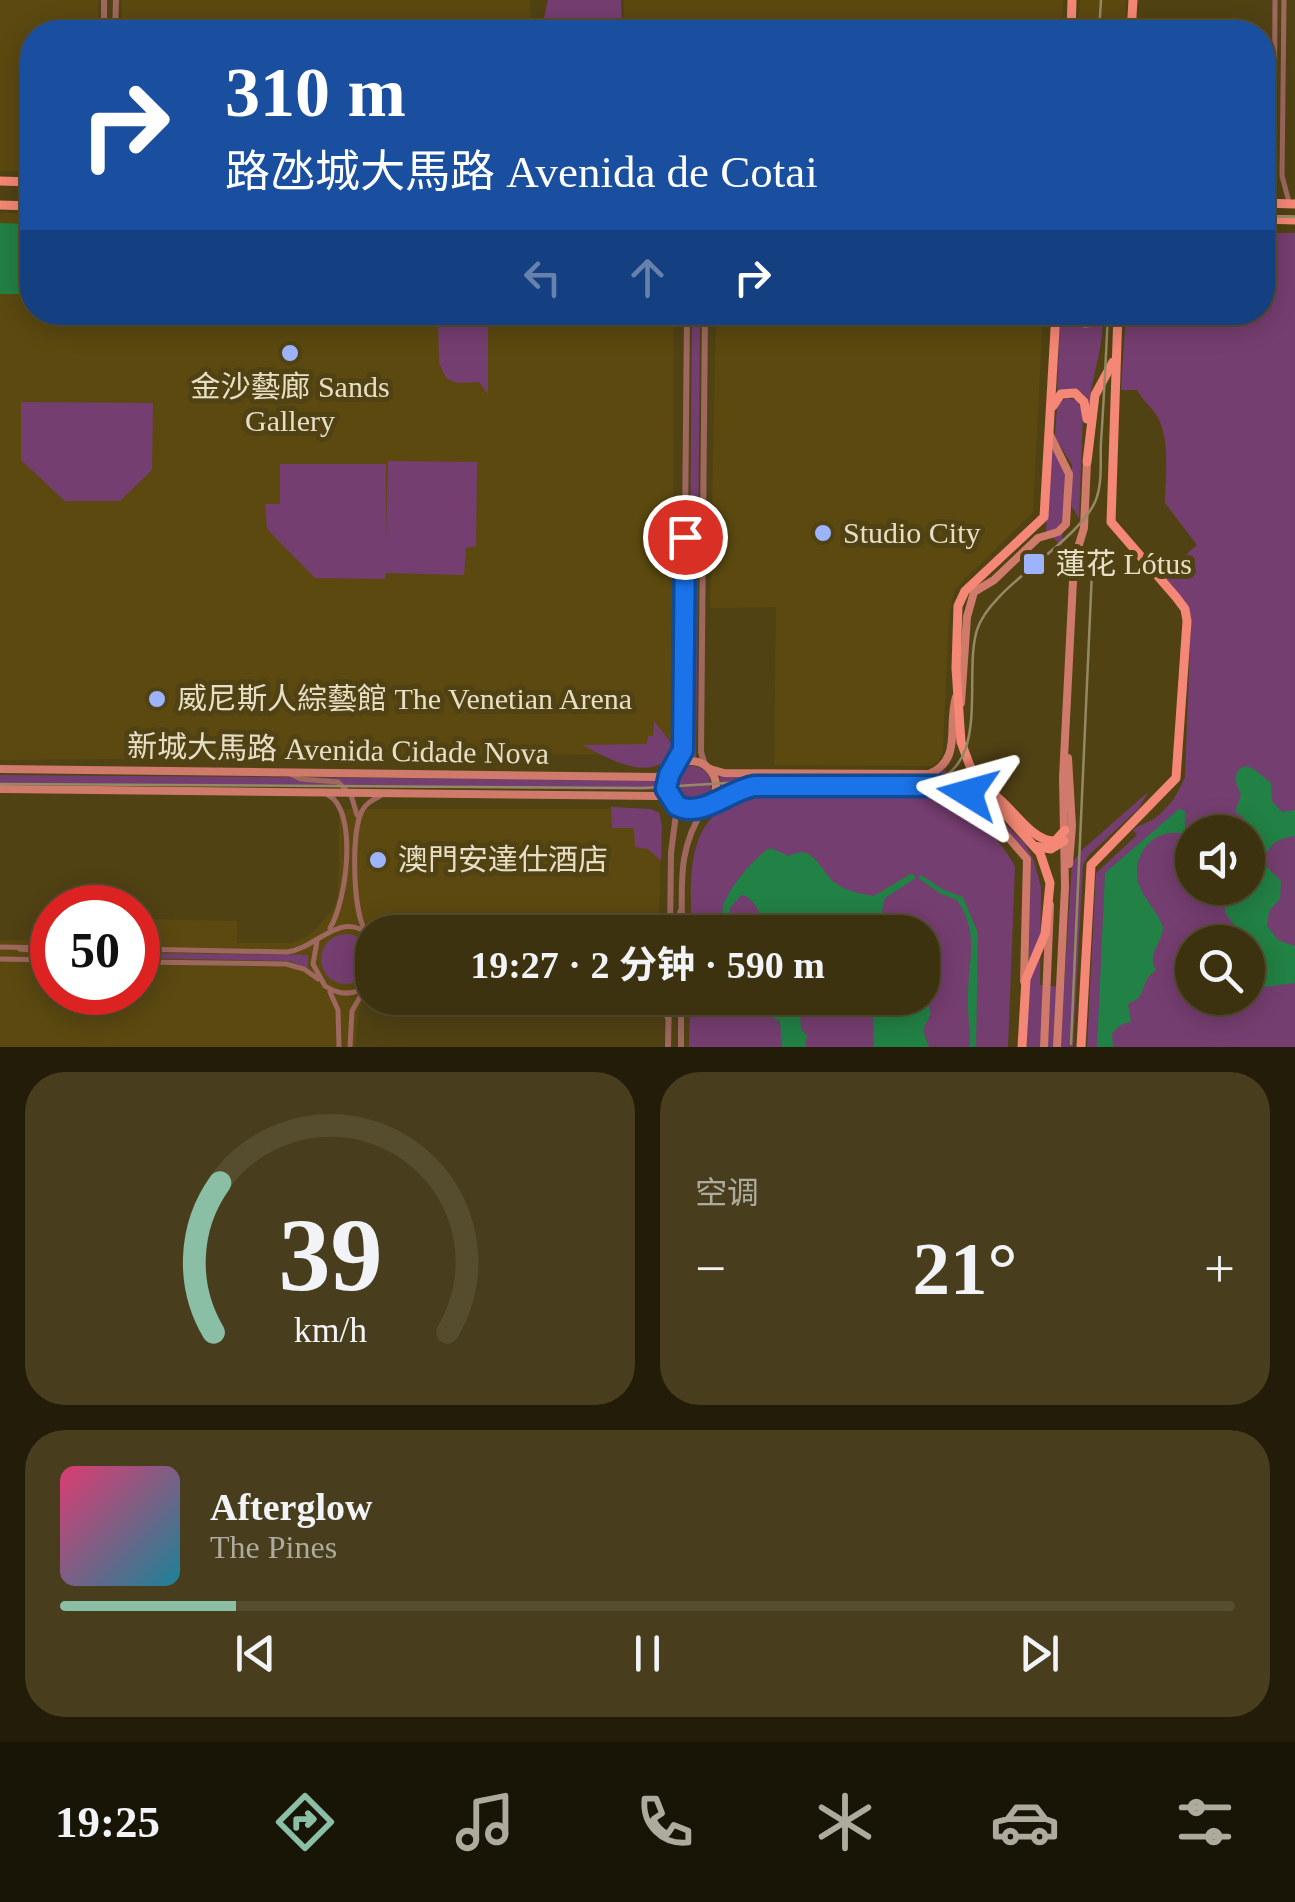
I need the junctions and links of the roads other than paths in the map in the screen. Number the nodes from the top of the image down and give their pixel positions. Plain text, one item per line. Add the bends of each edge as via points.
1 (1276, 0) edge
2 (1284, 0) edge
3 (1275, 59) edge
4 (1293, 204) edge
5 (687, 325) edge
6 (705, 325) edge
7 (1055, 325) edge
8 (1115, 325) edge
9 (1115, 355) junction
10 (1050, 414) junction
11 (1049, 433) junction
12 (1087, 462) junction
13 (685, 559) junction
14 (703, 559) junction
15 (956, 697) junction
16 (958, 722) junction
17 (1066, 739) junction
18 (708, 767) junction
19 (674, 768) junction
20 (0, 769) edge
21 (288, 772) junction
22 (940, 786) junction
23 (0, 789) edge
24 (318, 792) junction
25 (348, 792) junction
26 (392, 792) junction
27 (986, 792) junction
28 (675, 804) junction
29 (708, 804) junction
30 (357, 828) junction
31 (1066, 835) junction
32 (1034, 846) junction
33 (356, 863) junction
34 (345, 879) junction
35 (1065, 887) junction
36 (1050, 905) junction
37 (358, 915) edge
38 (672, 915) edge
39 (678, 915) edge
40 (355, 928) edge
41 (328, 931) junction
42 (319, 939) junction
43 (30, 948) edge
44 (160, 949) edge
45 (0, 953) edge
46 (30, 957) edge
47 (160, 962) edge
48 (318, 979) junction
49 (325, 986) junction
50 (355, 991) edge
51 (1024, 995) junction
52 (355, 1006) edge
53 (667, 1015) edge
54 (681, 1015) edge
55 (339, 1047) edge
56 (350, 1047) edge
57 (668, 1047) edge
58 (681, 1047) edge
59 (1022, 1047) edge
60 (1044, 1047) edge
61 (1058, 1047) edge
62 (1082, 1047) edge

1 - 3 street
2 - 4 street via 1282,176
5 - 13 street
6 - 14 street
7 - 10 main road
8 - 9 main road
9 - 12 main road via 1095,395
9 - 62 main road via 1111,522 1176,597 1187,621 1176,778 1091,865
10 - 11 main road
10 - 12 main road via 1062,394 1082,399
11 - 15 main road via 1042,520 960,600
11 - 16 main road via 1069,474 1066,524 1038,538 974,592
12 - 17 main road via 1084,528 1074,560
13 - 14 street
13 - 19 street via 683,750
14 - 18 street via 701,752
15 - 16 main road
15 - 18 main road via 950,758 929,774 724,773
16 - 27 main road via 970,766
17 - 31 main road
17 - 35 main road via 1072,840
18 - 19 main road via 690,760
18 - 29 main road via 716,782
19 - 21 main road, 新城大馬路 Avenida Cidade Nova via 657,776
19 - 28 main road via 666,789
20 - 21 main road, 新城大馬路 Avenida Cidade Nova
21 - 25 street via 332,780
22 - 27 main road
22 - 29 main road via 754,786
22 - 51 main road via 975,798 1027,859
23 - 24 main road, 新城大馬路 Avenida Cidade Nova
24 - 25 main road, 新城大馬路 Avenida Cidade Nova
24 - 34 street via 336,799 344,812
25 - 26 main road, 新城大馬路 Avenida Cidade Nova
25 - 30 street
26 - 28 main road, 新城大馬路 Avenida Cidade Nova via 660,796
26 - 30 street via 368,803
27 - 31 main road via 1040,840
27 - 32 main road
28 - 29 main road via 691,811
28 - 38 street
29 - 39 street via 686,838
30 - 33 street
31 - 32 main road via 1051,849
31 - 35 main road
32 - 36 main road via 1048,872
33 - 34 street
33 - 37 street
34 - 41 street via 340,911
35 - 61 main road
36 - 51 main road
36 - 60 main road
40 - 41 street
41 - 42 street
42 - 44 street via 287,952
42 - 48 street via 312,959
43 - 45 street
45 - 46 street
47 - 48 street via 286,964
48 - 49 street
49 - 50 street via 342,994
49 - 55 street via 338,1010
51 - 59 main road
52 - 56 street
53 - 57 street
54 - 58 street

